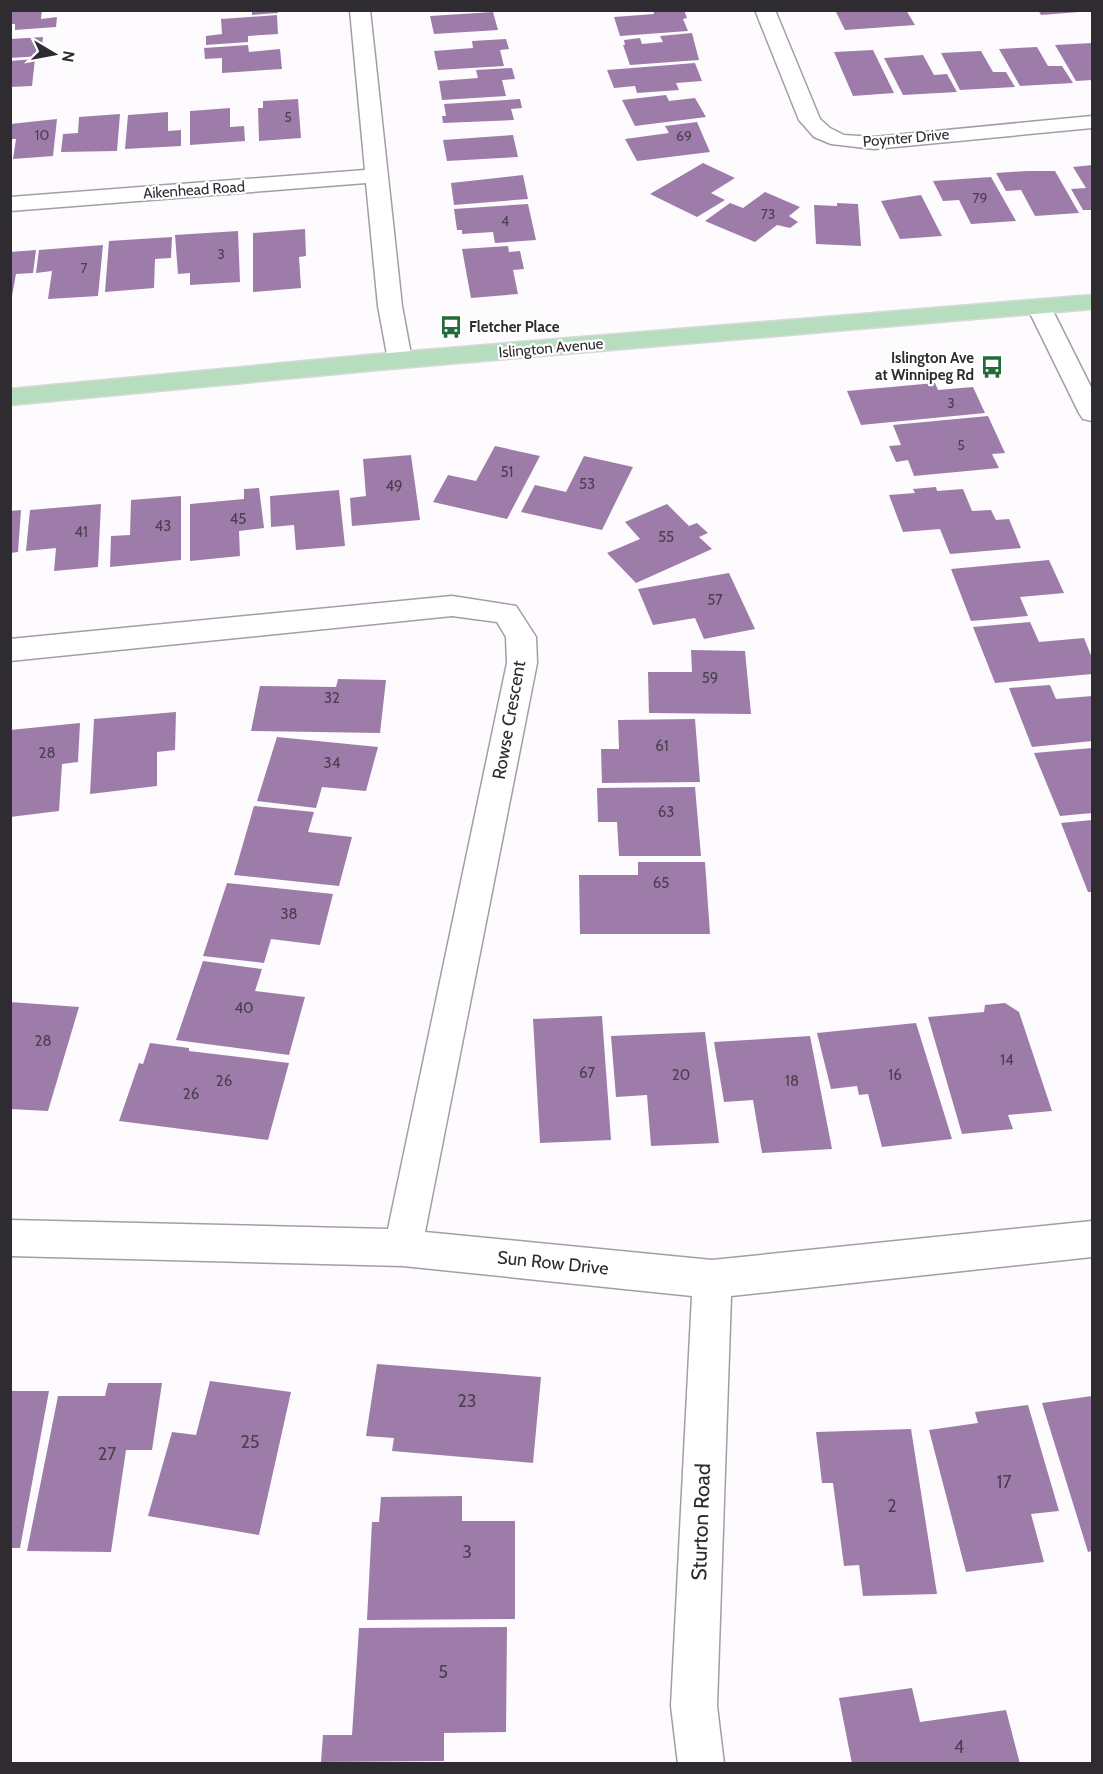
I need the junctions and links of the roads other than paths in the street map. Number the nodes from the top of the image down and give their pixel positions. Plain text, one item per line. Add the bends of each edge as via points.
1 (360, 10) edge
2 (765, 10) edge
3 (1092, 122) edge
4 (377, 176) junction
5 (10, 204) edge
6 (1092, 302) edge
7 (1039, 307) junction
8 (400, 360) junction
9 (10, 397) edge
10 (1092, 413) edge
11 (10, 650) edge
12 (10, 1238) edge
13 (1092, 1239) edge
14 (403, 1248) junction
15 (712, 1279) junction
16 (701, 1764) edge

1 - 4 street
2 - 3 street, Poynter Drive via 810,120 815,129 834,138 874,143
4 - 5 street, Aikenhead Road
4 - 8 street via 390,306
6 - 7 main road, Islington Avenue
7 - 8 main road, Islington Avenue
7 - 10 street
8 - 9 main road, Islington Avenue
11 - 14 street, Rowse Crescent via 452,606 506,613 521,637 522,663
12 - 14 street, Sun Row Drive
13 - 15 street, Sun Row Drive
14 - 15 street, Sun Row Drive
15 - 16 street, Sturton Road via 694,1706

